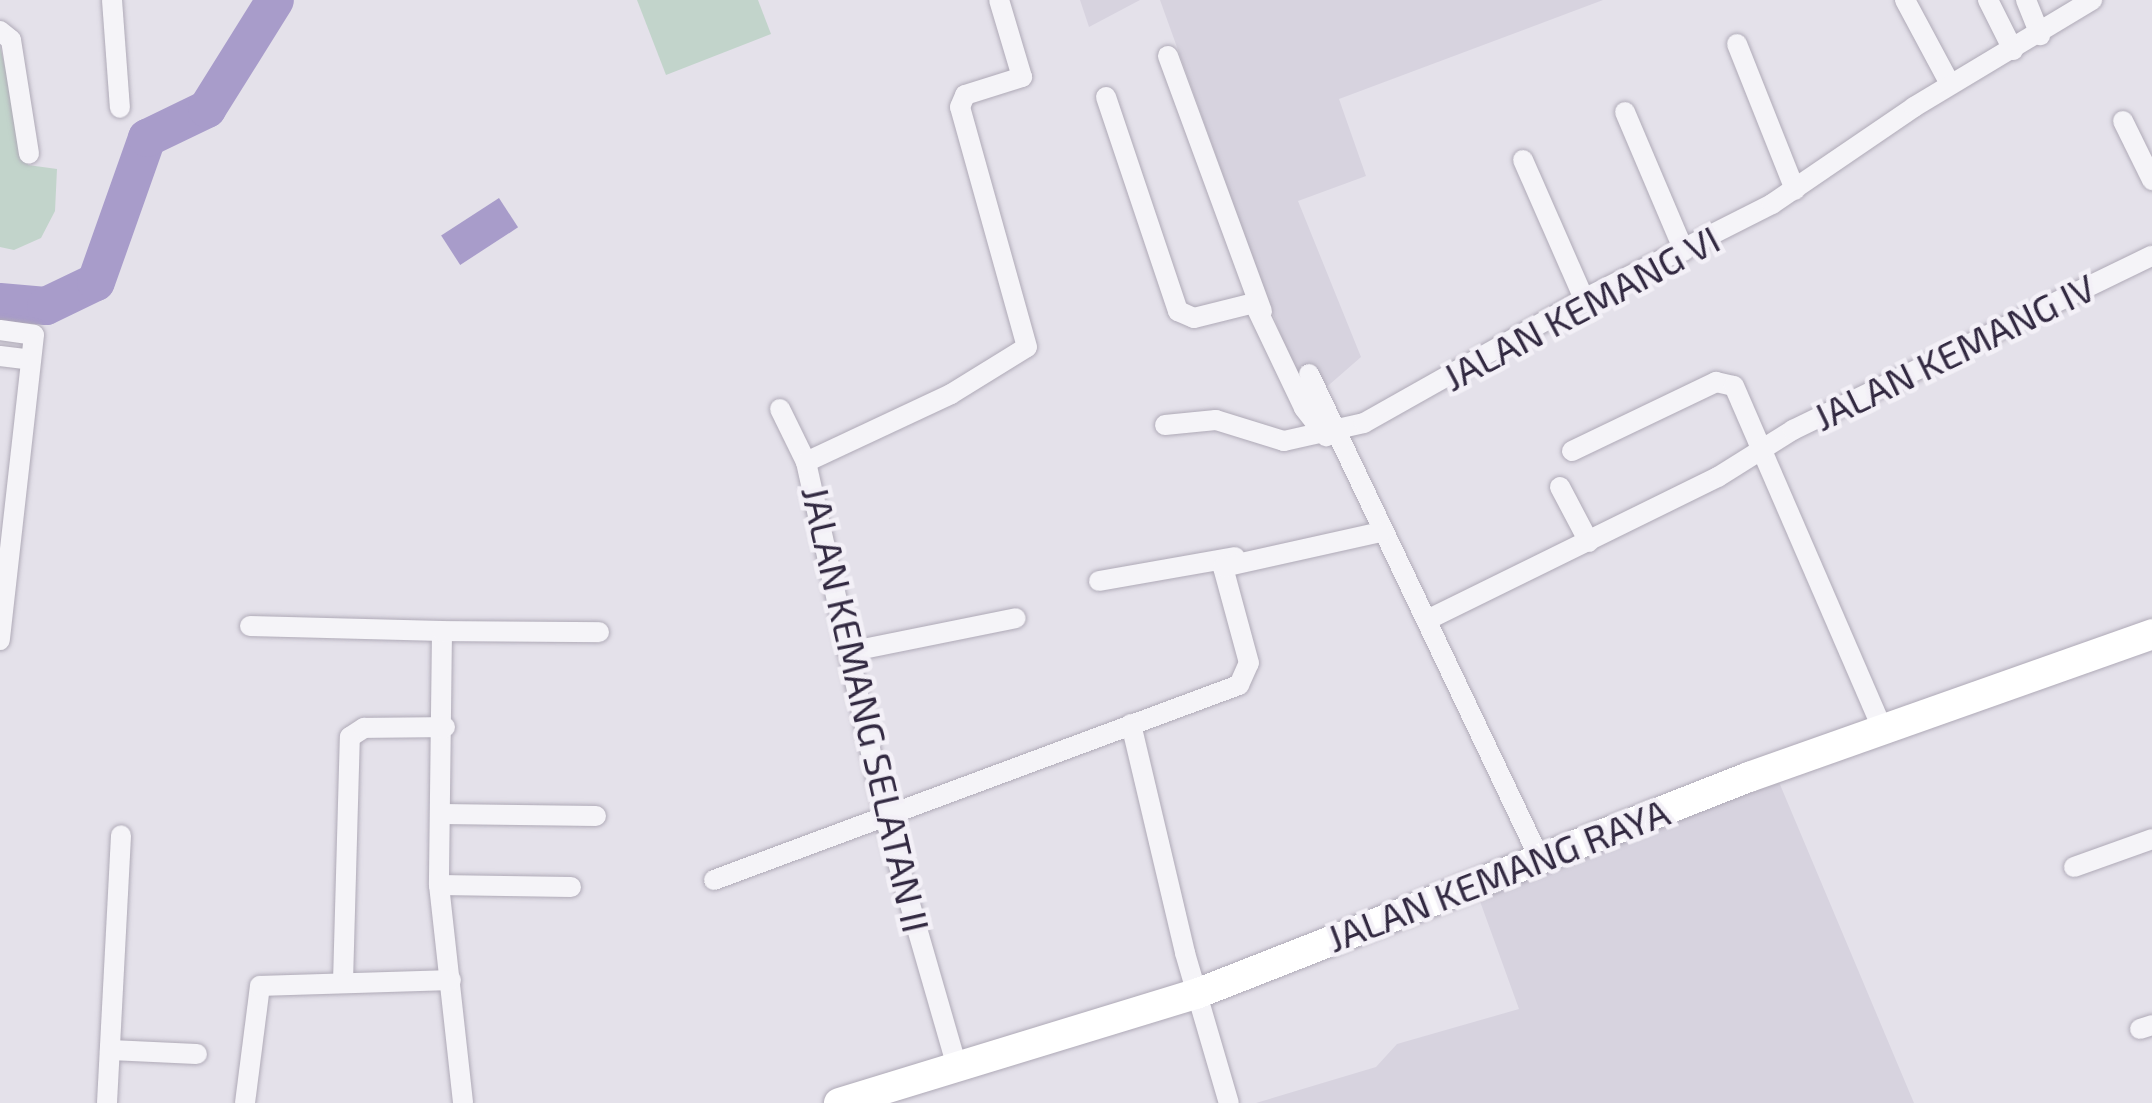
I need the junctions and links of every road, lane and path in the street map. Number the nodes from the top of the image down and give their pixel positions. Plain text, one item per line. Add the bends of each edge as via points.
1 (112, 0) edge
2 (1000, 0) edge
3 (1905, 0) edge
4 (1988, 0) edge
5 (2026, 0) edge
6 (2092, 0) edge
7 (0, 32) edge
8 (2040, 35) junction
9 (1737, 44) dead end
10 (2013, 50) junction
11 (1168, 56) dead end
12 (1950, 84) junction
13 (1106, 97) dead end
14 (120, 108) dead end
15 (1625, 112) dead end
16 (2123, 121) dead end
17 (29, 154) dead end
18 (1524, 160) dead end
19 (2152, 180) edge
20 (1795, 190) junction
21 (1684, 251) junction
22 (2152, 256) edge
23 (1584, 299) junction
24 (1262, 311) junction
25 (0, 330) edge
26 (0, 356) edge
27 (31, 360) junction
28 (1309, 374) dead end
29 (780, 410) dead end
30 (1164, 424) dead end
31 (1331, 435) junction
32 (1572, 452) dead end
33 (1758, 452) junction
34 (806, 462) junction
35 (1560, 487) dead end
36 (1380, 530) junction
37 (1590, 542) junction
38 (1099, 581) dead end
39 (1016, 618) dead end
40 (1427, 620) junction
41 (250, 626) dead end
42 (442, 631) junction
43 (598, 632) dead end
44 (2152, 634) edge
45 (0, 640) edge
46 (848, 652) junction
47 (1130, 724) junction
48 (445, 726) junction
49 (1884, 733) junction
50 (441, 814) junction
51 (596, 816) dead end
52 (886, 821) junction
53 (121, 835) dead end
54 (2152, 839) edge
55 (1538, 858) junction
56 (2074, 867) dead end
57 (714, 880) dead end
58 (440, 886) junction
59 (571, 887) dead end
60 (451, 980) junction
61 (343, 982) junction
62 (1196, 994) junction
63 (110, 1050) junction
64 (197, 1054) dead end
65 (957, 1067) junction
66 (108, 1103) edge
67 (246, 1103) edge
68 (463, 1103) edge
69 (840, 1103) edge
70 (1229, 1103) edge

1 - 14 street
2 - 34 street, JALAN KEMANG SELATAN II via 1022,77 965,96 960,106 1027,347 951,394
3 - 12 street
4 - 10 street
5 - 8 street
6 - 8 street, JALAN KEMANG VI
7 - 17 street via 11,40
8 - 10 street, JALAN KEMANG VI
9 - 20 street
10 - 12 street, JALAN KEMANG VI
11 - 24 street
12 - 20 street, JALAN KEMANG VI
13 - 24 street via 1178,310 1194,318 1247,302
15 - 21 street
16 - 19 street
18 - 23 street
20 - 21 street, JALAN KEMANG VI
21 - 23 street, JALAN KEMANG VI
22 - 33 street, JALAN KEMANG IV
23 - 31 street, JALAN KEMANG VI via 1441,384
24 - 31 street via 1304,408
25 - 27 street via 34,335
26 - 27 street
27 - 45 street
28 - 31 street
29 - 34 street
30 - 31 street via 1216,420 1284,441
31 - 36 street
32 - 33 street via 1726,381 1742,401
33 - 37 street, JALAN KEMANG IV
33 - 49 street
34 - 46 street, JALAN KEMANG SELATAN II
35 - 37 street
36 - 38 street
36 - 40 street
36 - 47 street via 1223,568 1249,663 1239,685
37 - 40 street, JALAN KEMANG IV
39 - 46 street
40 - 55 street
41 - 42 street
42 - 43 street
42 - 48 street
44 - 49 street, JALAN KEMANG RAYA
46 - 52 street, JALAN KEMANG SELATAN II
47 - 52 street
47 - 62 street
48 - 50 street
48 - 61 street via 364,728 350,737
49 - 55 street, JALAN KEMANG RAYA
50 - 51 street
50 - 58 street
52 - 57 street
52 - 65 street, JALAN KEMANG SELATAN II
53 - 63 street
54 - 56 street
55 - 62 street, JALAN KEMANG RAYA
58 - 59 street
58 - 60 street
60 - 61 street
60 - 68 street
61 - 67 street via 256,990
62 - 65 street, JALAN KEMANG RAYA
62 - 70 street
63 - 64 street
63 - 66 street
65 - 69 street, JALAN KEMANG RAYA

